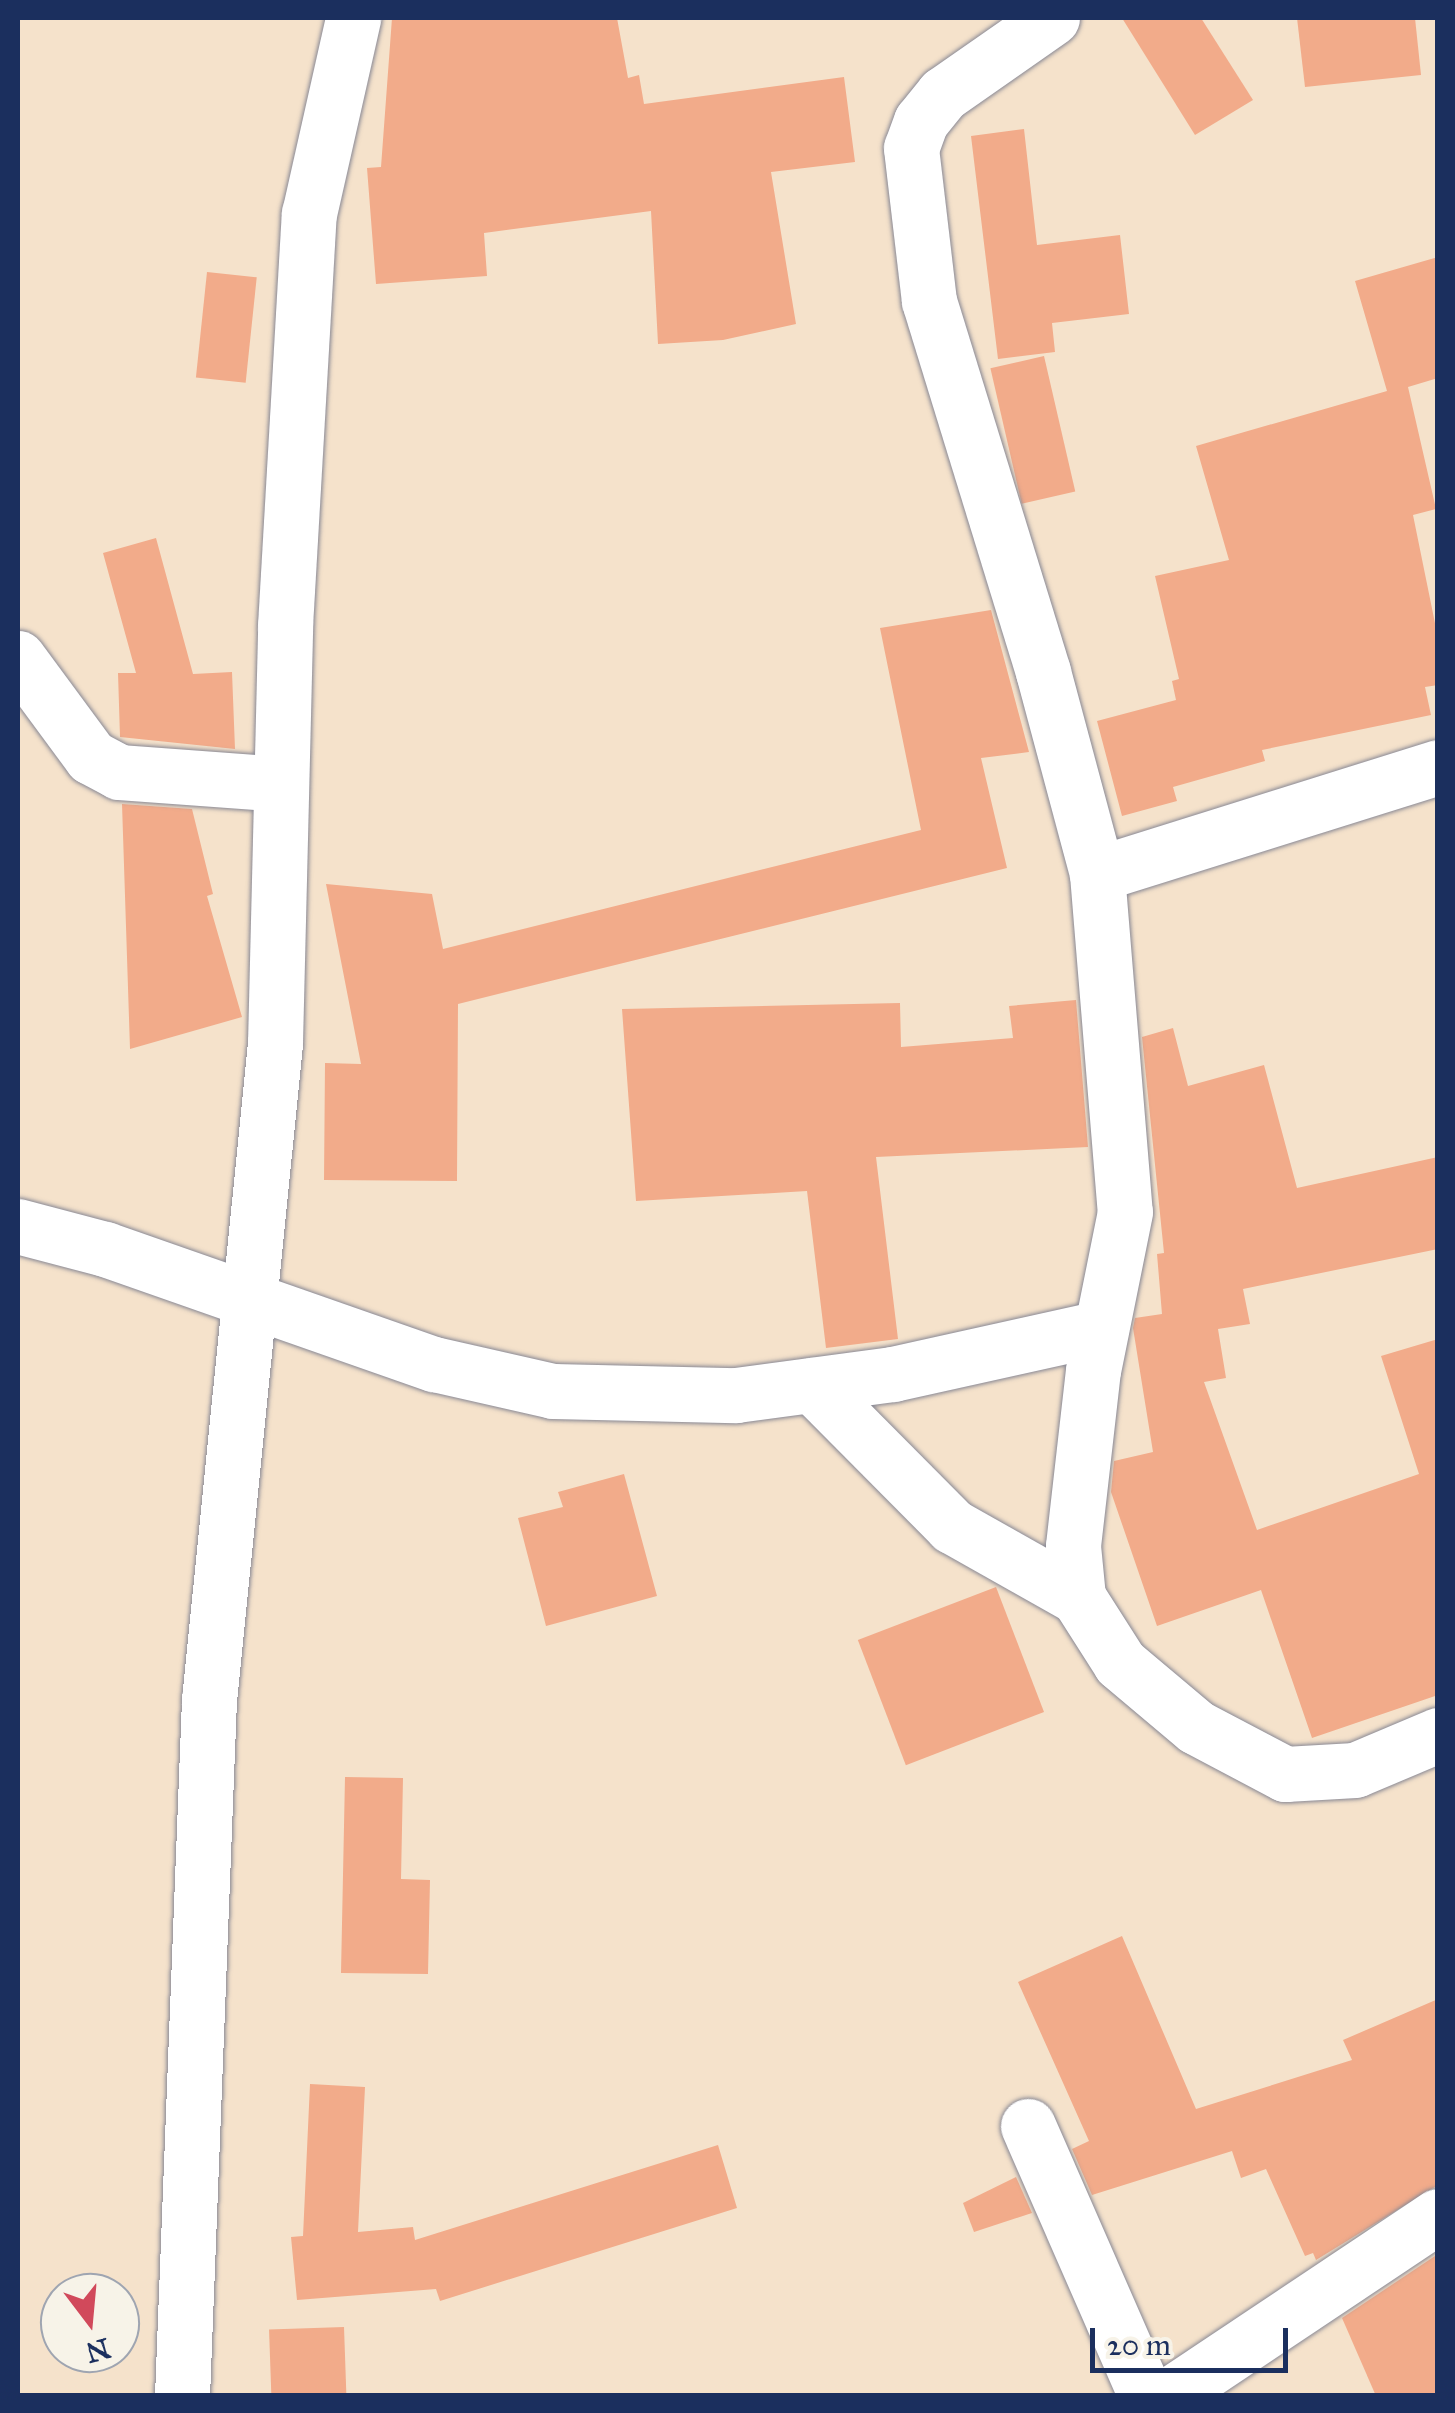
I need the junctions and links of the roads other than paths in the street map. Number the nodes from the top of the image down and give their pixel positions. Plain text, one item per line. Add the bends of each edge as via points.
1 (353, 18) edge
2 (1052, 18) edge
3 (18, 658) edge
4 (1438, 767) edge
5 (281, 784) junction
6 (1096, 874) junction
7 (18, 1226) edge
8 (252, 1303) junction
9 (1102, 1328) junction
10 (812, 1385) junction
11 (1078, 1597) junction
12 (1438, 1735) edge
13 (1028, 2126) dead end
14 (1438, 2216) edge
15 (182, 2396) edge
16 (1146, 2396) edge
17 (1168, 2396) edge

1 - 5 street via 310,214
2 - 6 street via 943,94 921,121 911,148 912,178 929,301 1044,672
3 - 5 street via 91,757 119,772
4 - 6 street
5 - 8 street via 276,1043
6 - 9 street via 1125,1212
7 - 8 street via 105,1249
8 - 10 street via 434,1364 553,1391 736,1396
8 - 15 street via 210,1700
9 - 10 street
9 - 11 street via 1073,1546
10 - 11 street via 952,1526
11 - 12 street via 1120,1663 1196,1726 1285,1774 1355,1770
13 - 16 street
14 - 17 street

